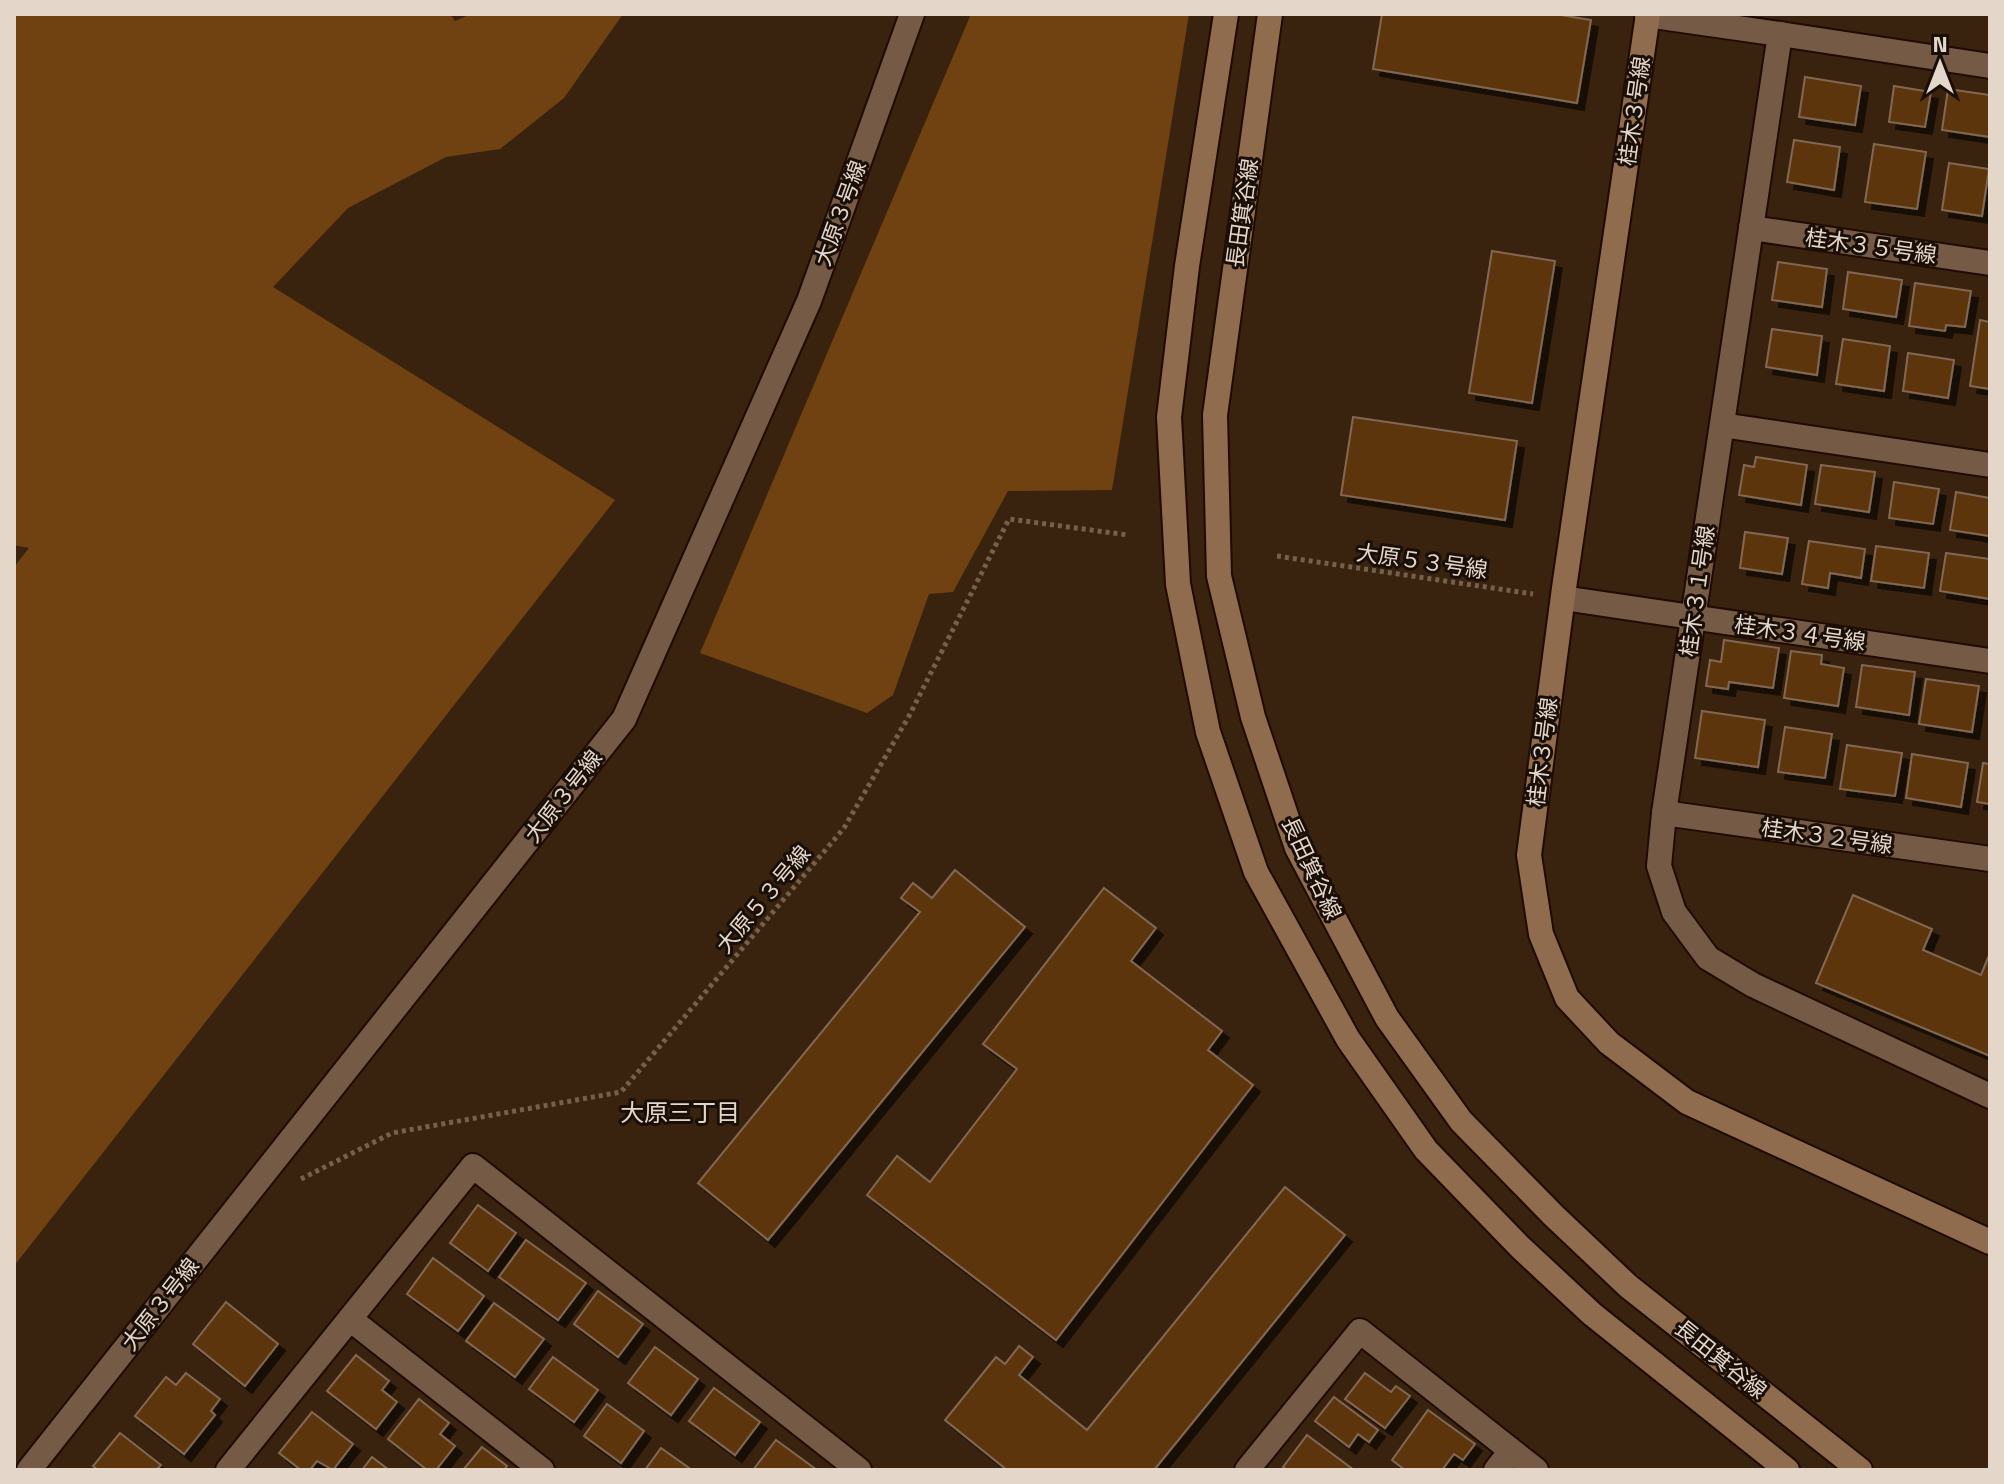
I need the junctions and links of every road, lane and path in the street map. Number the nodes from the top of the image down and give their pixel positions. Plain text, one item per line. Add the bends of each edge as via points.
1 (912, 14) edge
2 (1226, 14) edge
3 (1270, 14) edge
4 (1648, 14) edge
5 (1780, 34) junction
6 (1990, 66) edge
7 (1751, 228) junction
8 (1990, 263) edge
9 (1722, 425) junction
10 (1990, 465) edge
11 (1128, 535) dead end
12 (1277, 556) dead end
13 (1563, 598) junction
14 (1693, 617) junction
15 (1990, 661) edge
16 (1664, 813) junction
17 (1990, 859) edge
18 (1990, 1096) edge
19 (297, 1181) dead end
20 (1990, 1242) edge
21 (350, 1319) junction
22 (1504, 1460) edge
23 (232, 1469) edge
24 (29, 1470) edge
25 (542, 1470) edge
26 (859, 1470) edge
27 (1247, 1470) edge
28 (1536, 1470) edge
29 (1787, 1470) edge
30 (1860, 1470) edge

1 - 24 street, 大原３号線 via 809,301 624,719
2 - 29 street, 長田箕谷線 via 1169,417 1181,599 1208,732 1256,872 1348,1039 1426,1150 1592,1314
3 - 30 street, 長田箕谷線 via 1215,415 1219,576 1253,717 1297,848 1387,1018 1461,1121 1628,1286
4 - 5 street
4 - 13 street, 桂木３号線
5 - 6 street
5 - 7 street, 桂木３１号線
7 - 8 street, 桂木３５号線
7 - 9 street, 桂木３１号線
9 - 10 street
9 - 14 street, 桂木３１号線
11 - 19 path, 大原５３号線 via 1009,519 909,716 844,828 621,1092 392,1133
12 - 13 path, 大原５３号線
13 - 14 street, 桂木３４号線
13 - 20 street, 桂木３号線 via 1529,855 1541,934 1567,998 1609,1043 1687,1102
14 - 15 street, 桂木３４号線
14 - 16 street, 桂木３１号線
16 - 17 street, 桂木３２号線
16 - 18 street, 桂木３１号線 via 1659,866 1674,912 1708,958 1753,985
21 - 23 street
21 - 25 street
21 - 26 street via 473,1166
22 - 27 street via 1360,1331
22 - 28 street

